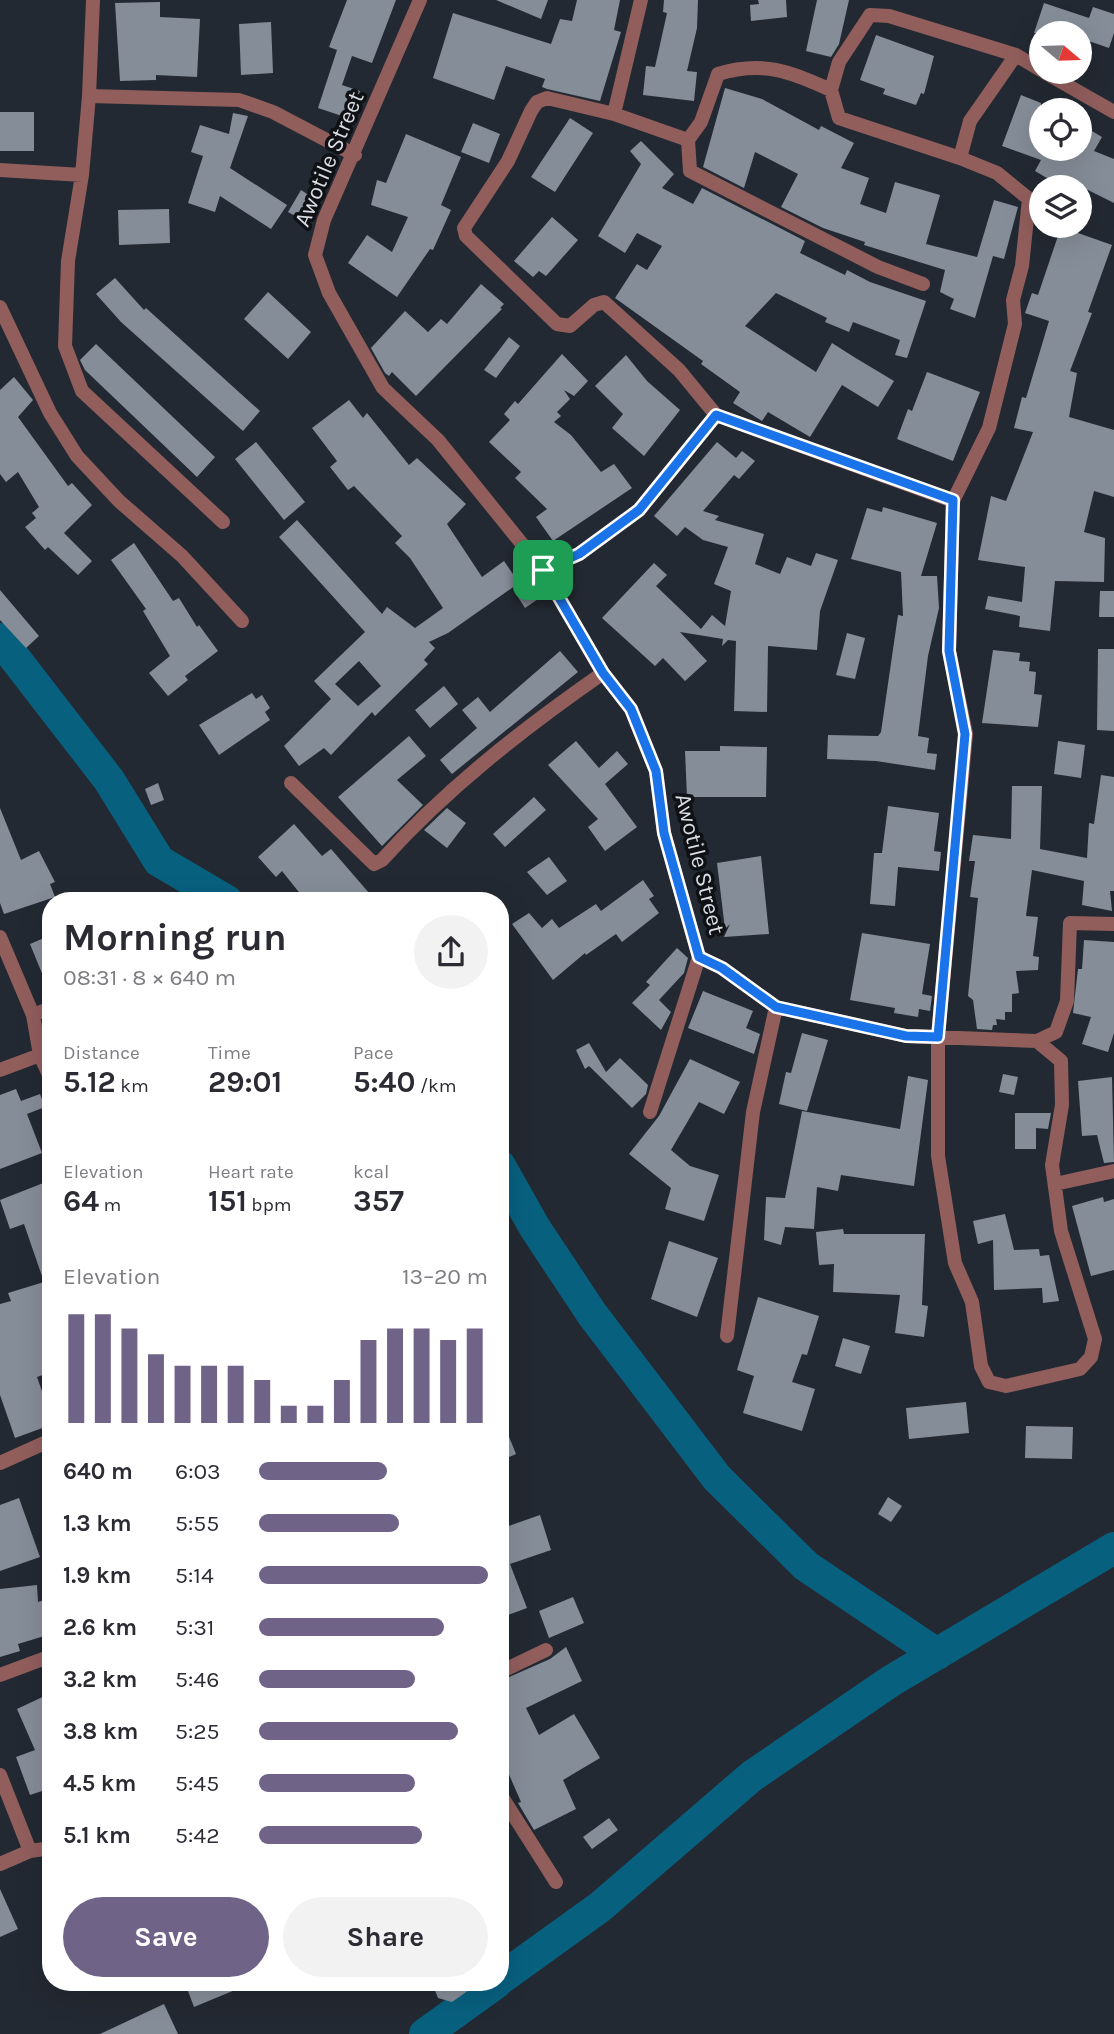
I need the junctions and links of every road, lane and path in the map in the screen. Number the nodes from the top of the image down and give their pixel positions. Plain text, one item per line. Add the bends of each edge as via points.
1 (93, 0) edge
2 (420, 0) edge
3 (641, 0) edge
4 (1016, 55) junction
5 (1029, 63) edge
6 (1066, 84) edge
7 (831, 90) junction
8 (89, 96) junction
9 (1114, 112) edge
10 (614, 114) junction
11 (688, 140) junction
12 (355, 155) junction
13 (960, 158) junction
14 (0, 170) edge
15 (82, 175) junction
16 (923, 284) dead end
17 (0, 307) edge
18 (716, 415) junction
19 (953, 500) junction
20 (223, 522) dead end
21 (543, 570) junction
22 (242, 621) dead end
23 (603, 673) junction
24 (291, 783) dead end
25 (1114, 924) edge
26 (0, 937) edge
27 (699, 957) junction
28 (776, 1007) junction
29 (42, 1012) edge
30 (33, 1015) junction
31 (938, 1037) junction
32 (1037, 1041) junction
33 (40, 1055) junction
34 (42, 1059) edge
35 (0, 1070) edge
36 (650, 1112) dead end
37 (1114, 1171) edge
38 (1055, 1184) junction
39 (727, 1336) dead end
40 (42, 1444) edge
41 (0, 1463) edge
42 (546, 1650) dead end
43 (42, 1659) edge
44 (509, 1668) edge
45 (0, 1675) edge
46 (0, 1775) edge
47 (509, 1808) edge
48 (42, 1849) edge
49 (30, 1851) junction
50 (0, 1864) edge
51 (556, 1882) dead end

1 - 8 street
2 - 12 street, Awotile Street
3 - 10 street
4 - 5 street
4 - 7 street via 889,16 870,15 839,61
4 - 13 street via 970,121
6 - 9 street
7 - 11 street via 784,69 746,67 718,74 701,122
7 - 13 street via 839,118
8 - 12 street via 239,100
8 - 15 street
10 - 11 street
10 - 18 street via 547,97 537,102 508,161 464,228 466,236 557,324 570,326 594,304 604,302 679,370
11 - 16 street via 690,170 878,267
12 - 21 street, Awotile Street via 324,220 315,255 329,293 383,388 438,440
13 - 19 street via 997,173 1029,199 1022,266 1013,300 1015,324 989,429
14 - 15 street
15 - 20 street via 68,261 65,346 82,391
17 - 22 street via 50,412 77,456 182,556
18 - 19 street
18 - 21 street via 639,510 579,554
19 - 31 street via 949,651 965,734
21 - 23 street, Awotile Street
23 - 24 street via 554,706 431,806 382,860 373,864
23 - 27 street, Awotile Street via 631,709 656,771 664,833
25 - 32 street via 1070,923 1067,1001 1056,1032
26 - 30 street
27 - 28 street, Awotile Street
27 - 36 street
28 - 31 street, Awotile Street via 906,1036
28 - 39 street via 753,1112
29 - 30 street
30 - 33 street
31 - 32 street, Awotile Street
31 - 38 street via 938,1156 955,1263 972,1302 981,1366 989,1382 1006,1386 1080,1369 1091,1357 1095,1339 1061,1231
32 - 38 street via 1061,1061 1062,1105 1052,1165
33 - 34 street
33 - 35 street
37 - 38 street
40 - 41 street
42 - 44 street
43 - 45 street
46 - 49 street
47 - 51 street
48 - 49 street
49 - 50 street

